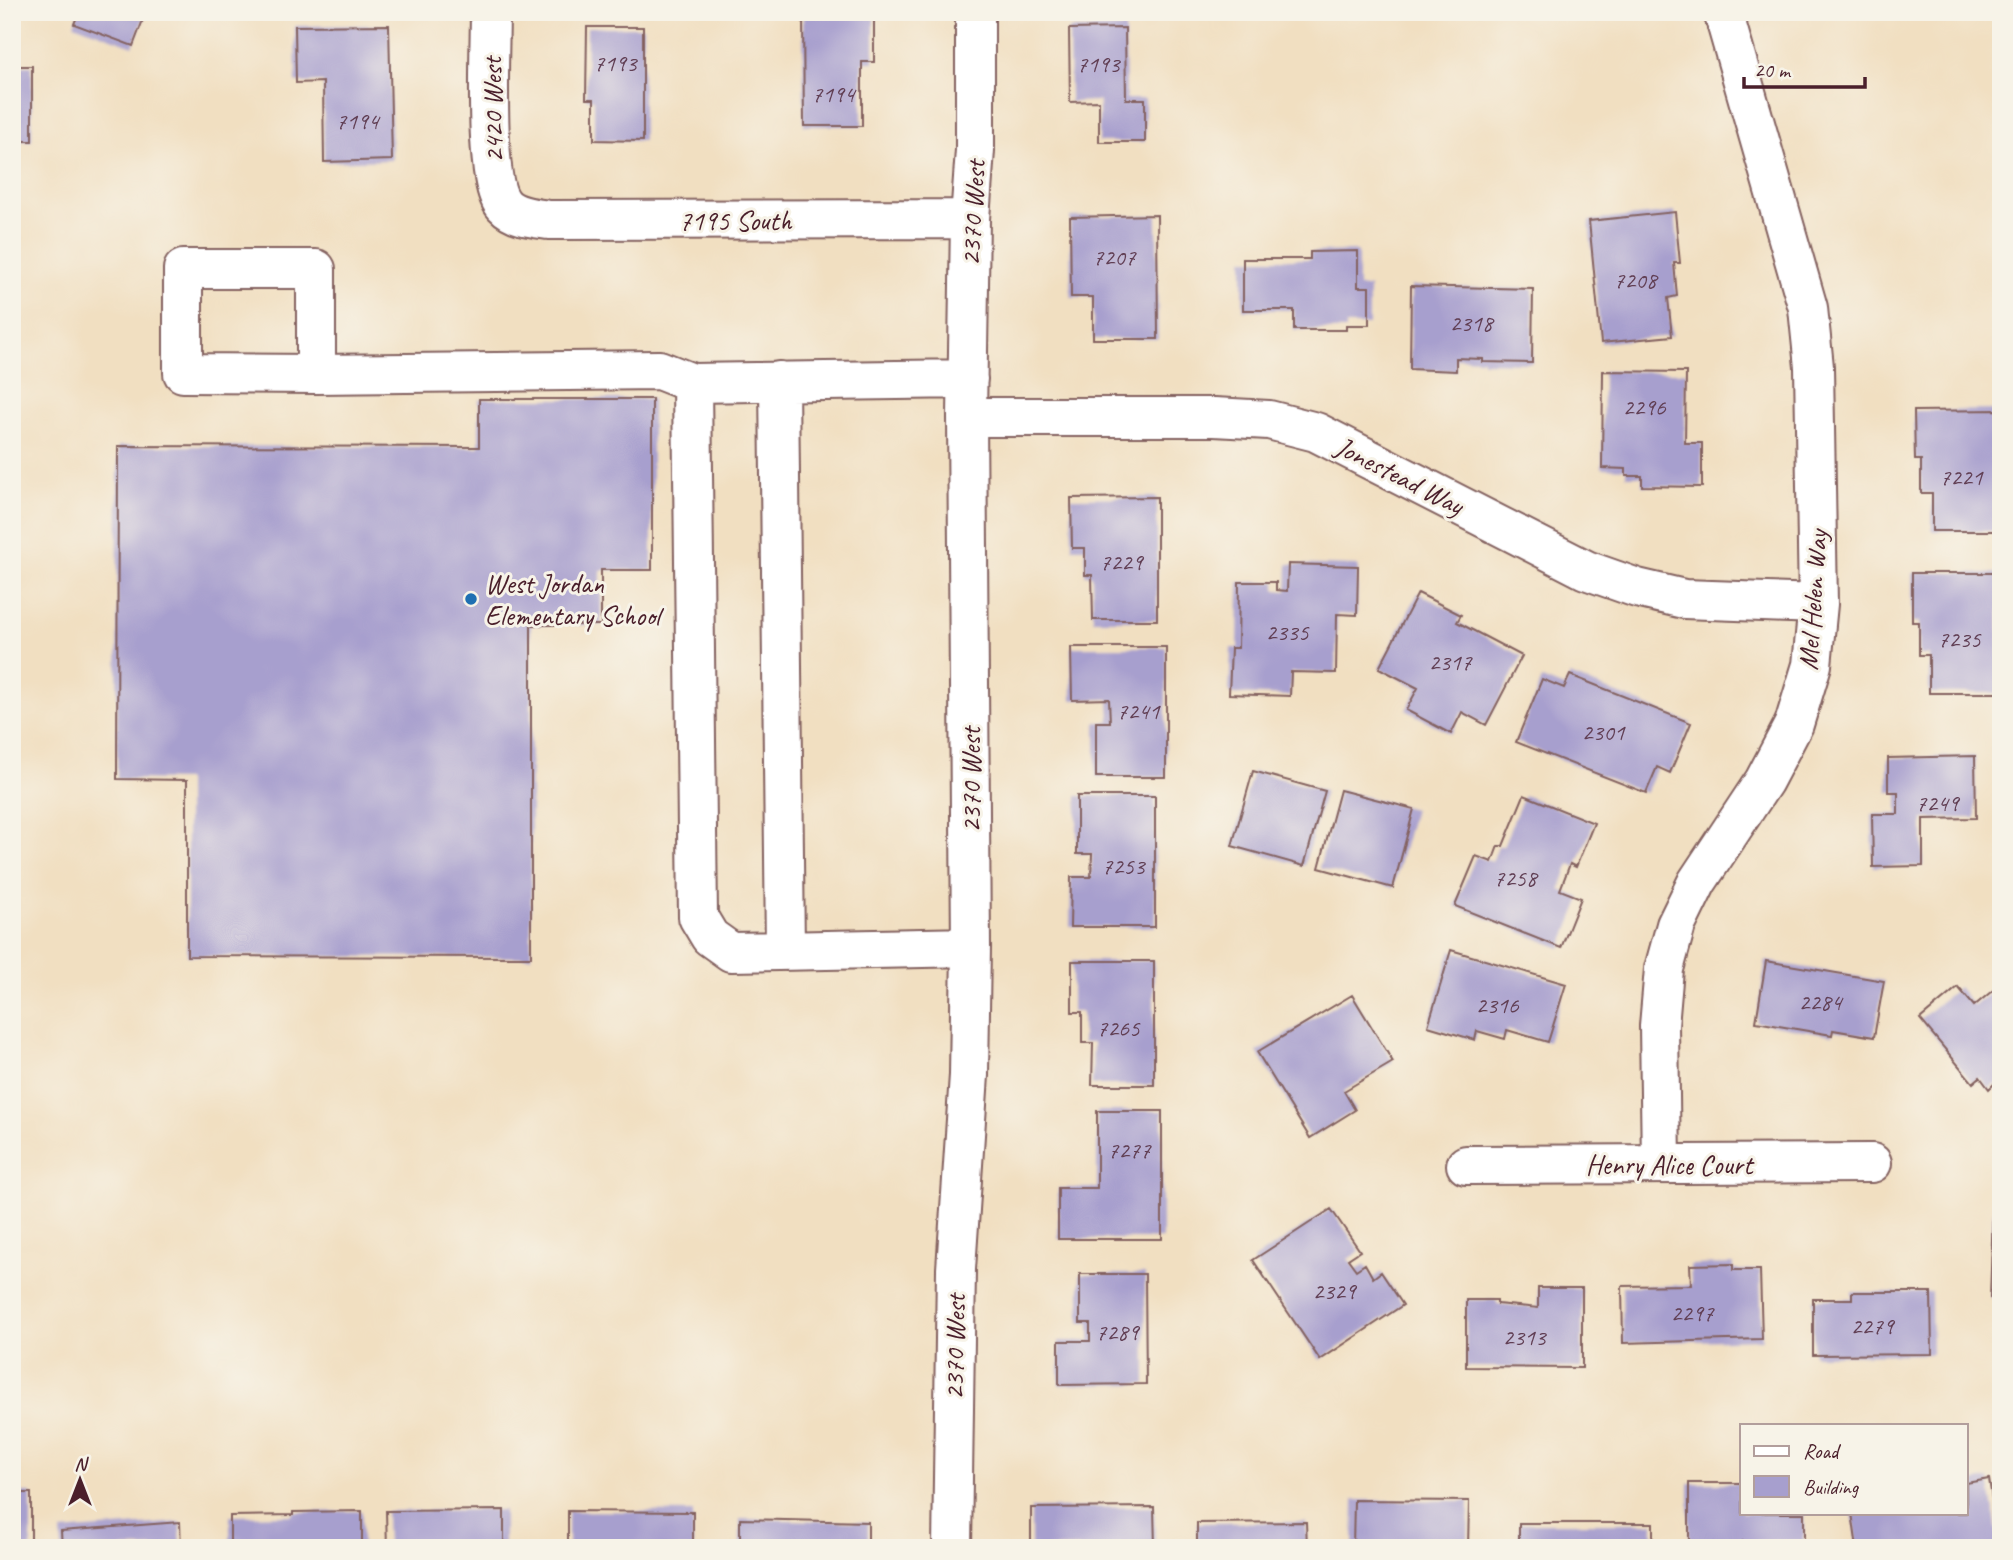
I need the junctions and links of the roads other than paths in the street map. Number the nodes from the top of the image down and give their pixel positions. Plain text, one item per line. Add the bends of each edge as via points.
1 (490, 12) edge
2 (975, 12) edge
3 (1723, 12) edge
4 (504, 205) joint
5 (970, 219) junction
6 (316, 374) dead end
7 (968, 379) junction
8 (779, 381) junction
9 (692, 383) junction
10 (967, 417) junction
11 (1818, 604) junction
12 (971, 947) junction
13 (785, 951) junction
14 (1872, 1163) dead end
15 (1661, 1164) junction
16 (1466, 1165) dead end
17 (952, 1548) edge

1 - 4 street, 2420 West via 490,158 494,185
2 - 5 street, 2370 West
3 - 11 street, Mel Helen Way via 1808,308 1814,367
4 - 5 street, 7195 South via 522,215 550,220
5 - 7 street, 2370 West
6 - 9 street via 659,370
7 - 8 street
7 - 10 street, 2370 West
8 - 9 street
8 - 13 street
9 - 13 street via 698,917 710,937 731,952
10 - 11 street, Jonestead Way via 1269,420 1316,432 1586,570 1637,588 1684,599
10 - 12 street, 2370 West
11 - 15 street, Mel Helen Way via 1812,665 1794,724 1764,780 1697,882 1676,925 1664,970 1659,1026
12 - 13 street
12 - 17 street, 2370 West via 969,1075 956,1269
14 - 15 street, Henry Alice Court
15 - 16 street, Henry Alice Court

